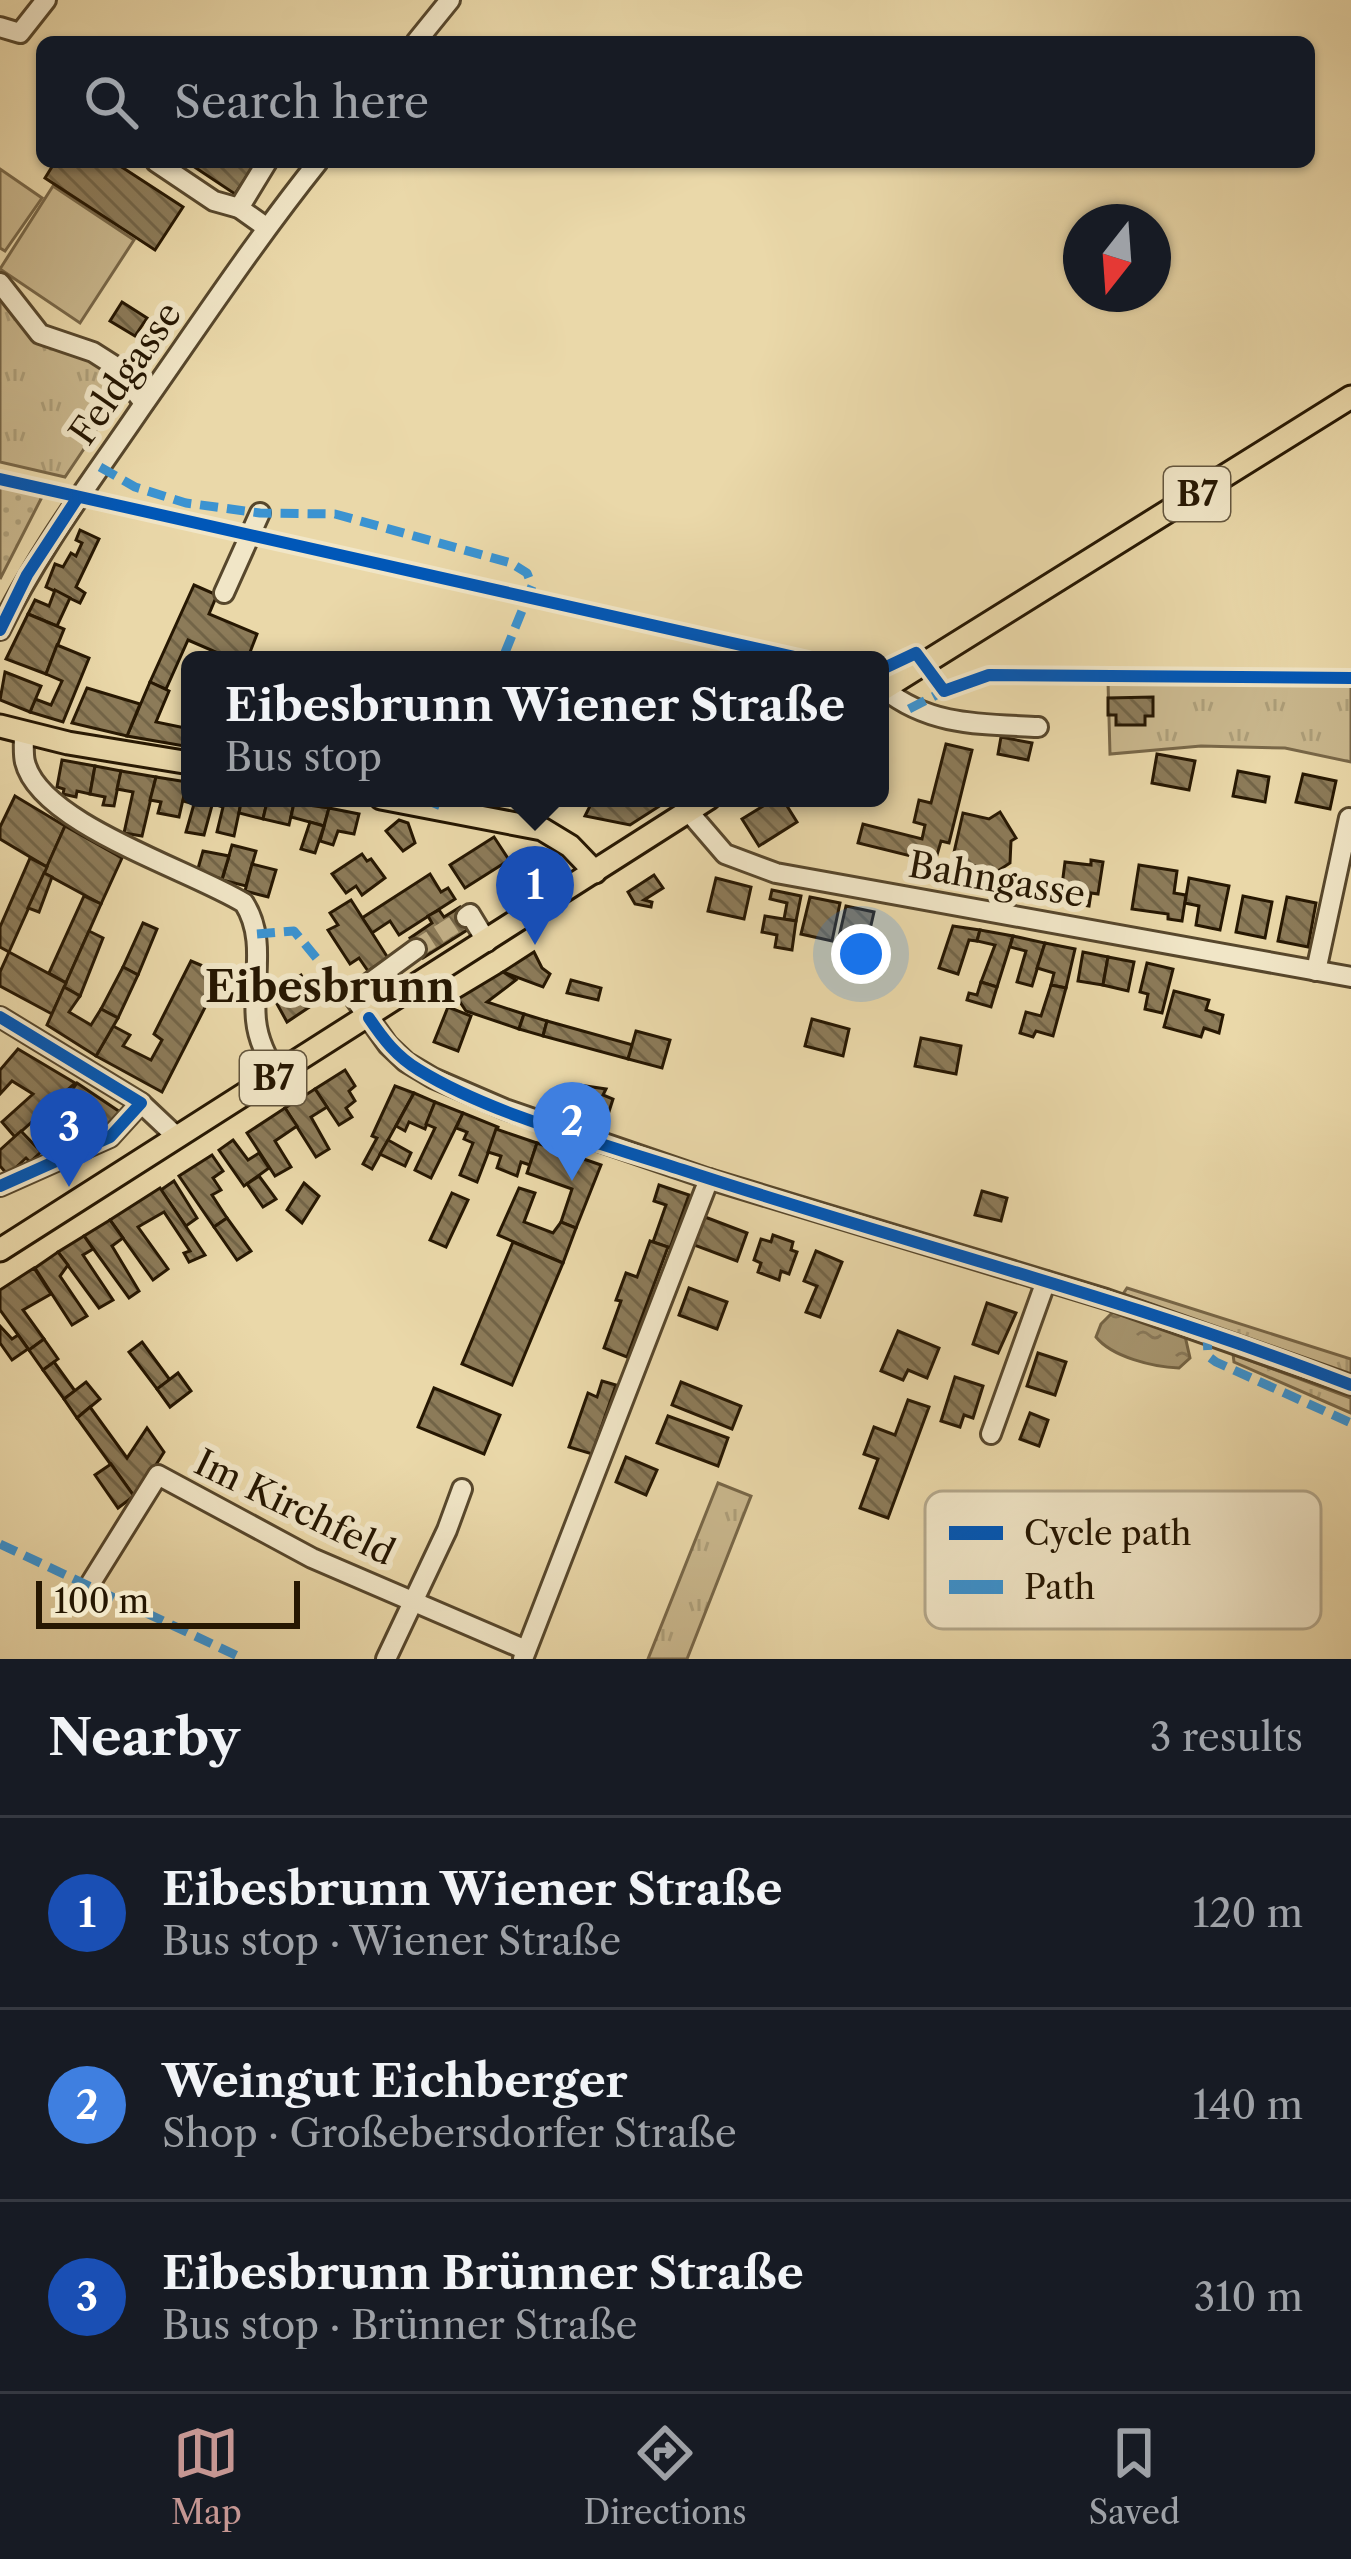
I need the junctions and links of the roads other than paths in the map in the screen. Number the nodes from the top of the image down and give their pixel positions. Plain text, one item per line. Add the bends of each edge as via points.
1 (46, 0) edge
2 (449, 0) edge
3 (0, 27) edge
4 (421, 36) edge
5 (165, 168) edge
6 (265, 168) edge
7 (314, 168) edge
8 (238, 208) junction
9 (266, 227) junction
10 (0, 283) edge
11 (1351, 397) edge
12 (144, 404) junction
13 (260, 513) dead end
14 (224, 592) dead end
15 (0, 630) edge
16 (889, 686) edge
17 (889, 695) edge
18 (0, 726) edge
19 (1038, 727) dead end
20 (24, 734) junction
21 (181, 761) edge
22 (426, 807) edge
23 (694, 807) edge
24 (688, 811) junction
25 (1348, 818) edge
26 (596, 872) junction
27 (466, 917) dead end
28 (487, 942) junction
29 (416, 949) tunnel mouth
30 (1316, 971) junction
31 (1351, 977) edge
32 (363, 1011) junction
33 (0, 1017) edge
34 (278, 1075) junction
35 (141, 1103) junction
36 (177, 1138) junction
37 (709, 1179) junction
38 (0, 1186) edge
39 (0, 1250) edge
40 (1046, 1281) junction
41 (1351, 1385) edge
42 (992, 1434) dead end
43 (462, 1489) dead end
44 (87, 1588) dead end
45 (415, 1601) junction
46 (525, 1655) edge
47 (386, 1659) edge

1 - 3 street via 20,33
2 - 4 street
5 - 8 street
6 - 8 street
7 - 9 street, Feldgasse
8 - 9 street
9 - 12 street, Feldgasse
10 - 12 street via 40,334 115,366
11 - 16 main road, B7
12 - 15 street, Feldgasse via 27,575
13 - 14 street
17 - 19 street via 928,715
18 - 20 main road
20 - 21 main road
20 - 34 street via 25,762 51,801 244,904 257,934 259,1040
22 - 26 main road via 542,830
23 - 24 main road, B7
24 - 26 main road, B7
24 - 30 street, Bahngasse via 725,854 776,873
25 - 30 street
26 - 28 main road, B7
27 - 28 street
28 - 32 main road, B7
29 - 32 street via 360,990 355,999
30 - 31 street, Bahngasse
32 - 34 main road, B7
32 - 37 street via 388,1046 434,1078
33 - 35 street
34 - 36 main road, B7
35 - 36 street
35 - 38 street via 110,1137
36 - 39 main road, B7
37 - 40 street
37 - 46 street, Im Kirchfeld
40 - 41 street
40 - 42 street
43 - 45 street
44 - 45 street, Im Kirchfeld via 158,1475 312,1558
45 - 46 street, Im Kirchfeld
45 - 47 street

